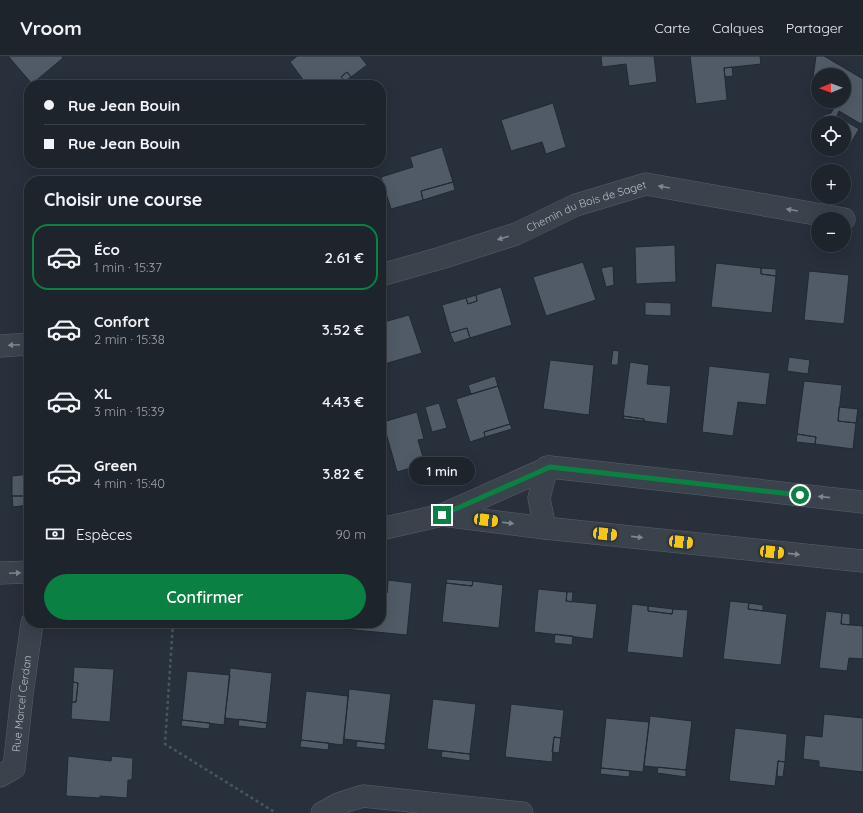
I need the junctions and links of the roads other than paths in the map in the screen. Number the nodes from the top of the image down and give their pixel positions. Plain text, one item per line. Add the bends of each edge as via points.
1 (811, 213) edge
2 (851, 220) edge
3 (863, 222) edge
4 (386, 274) edge
5 (24, 344) edge
6 (0, 346) edge
7 (547, 467) junction
8 (863, 502) edge
9 (442, 515) junction
10 (386, 528) edge
11 (544, 528) junction
12 (863, 561) edge
13 (24, 572) edge
14 (0, 573) edge
15 (31, 628) edge
16 (0, 776) edge
17 (322, 813) edge
18 (522, 813) edge

1 -> 4 street, Chemin du Bois de Saget via 646,184 576,205 516,234
2 - 3 street, Chemin du Bois de Saget
5 -> 6 street
8 -> 7 street
7 - 9 street
7 - 11 street via 539,498
9 - 10 street
9 -> 11 street
11 -> 12 street
14 -> 13 street
15 - 16 street, Rue Marcel Cerdan via 14,768
17 - 18 street via 338,804 363,796

